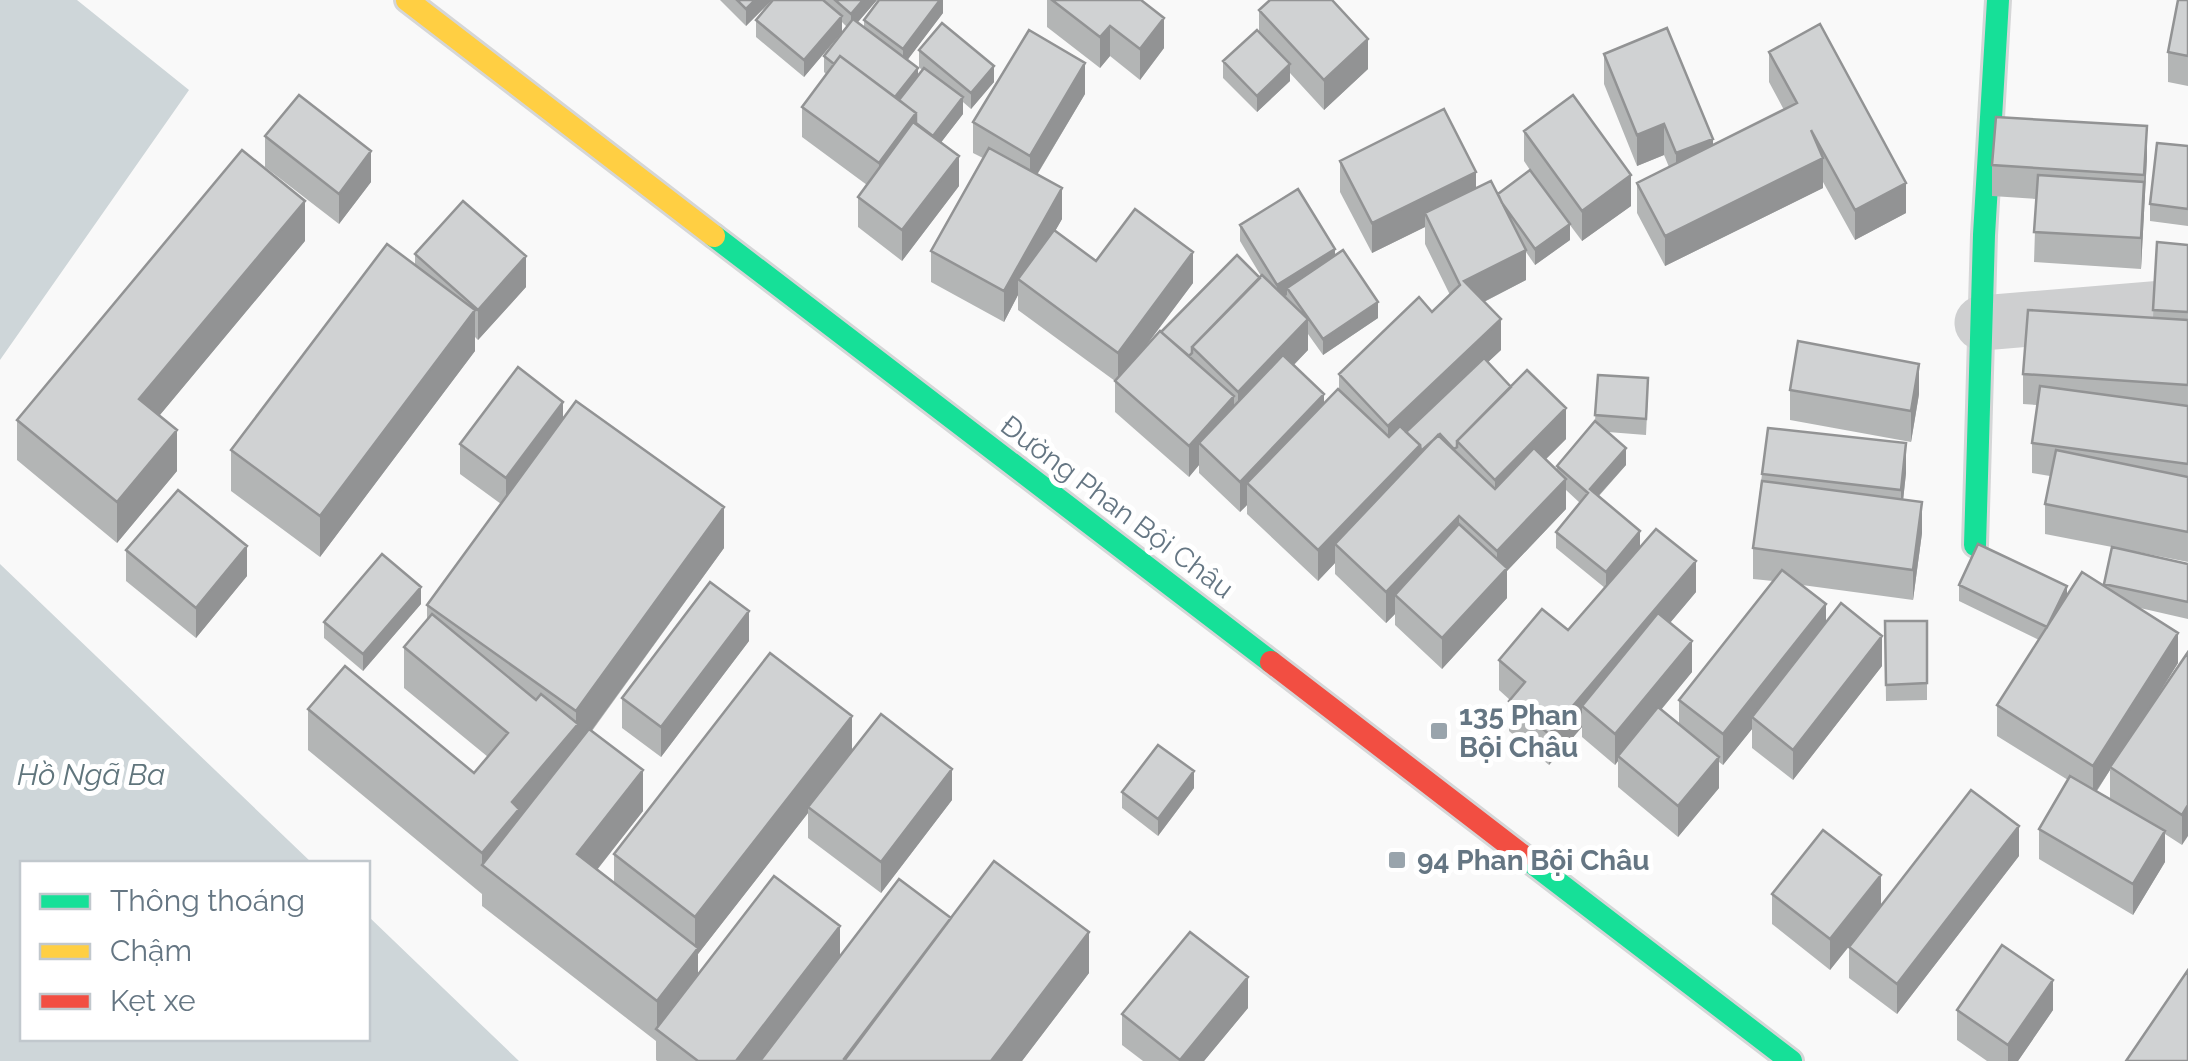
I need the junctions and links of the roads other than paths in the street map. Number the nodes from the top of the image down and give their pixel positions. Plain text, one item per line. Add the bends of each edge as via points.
1 (407, 0) edge
2 (1998, 0) edge
3 (2188, 306) edge
4 (1982, 323) junction
5 (1974, 545) edge
6 (1791, 1061) edge

1 - 6 main road, Đường Phan Bội Châu
2 - 4 main road
3 - 4 street
4 - 5 main road

